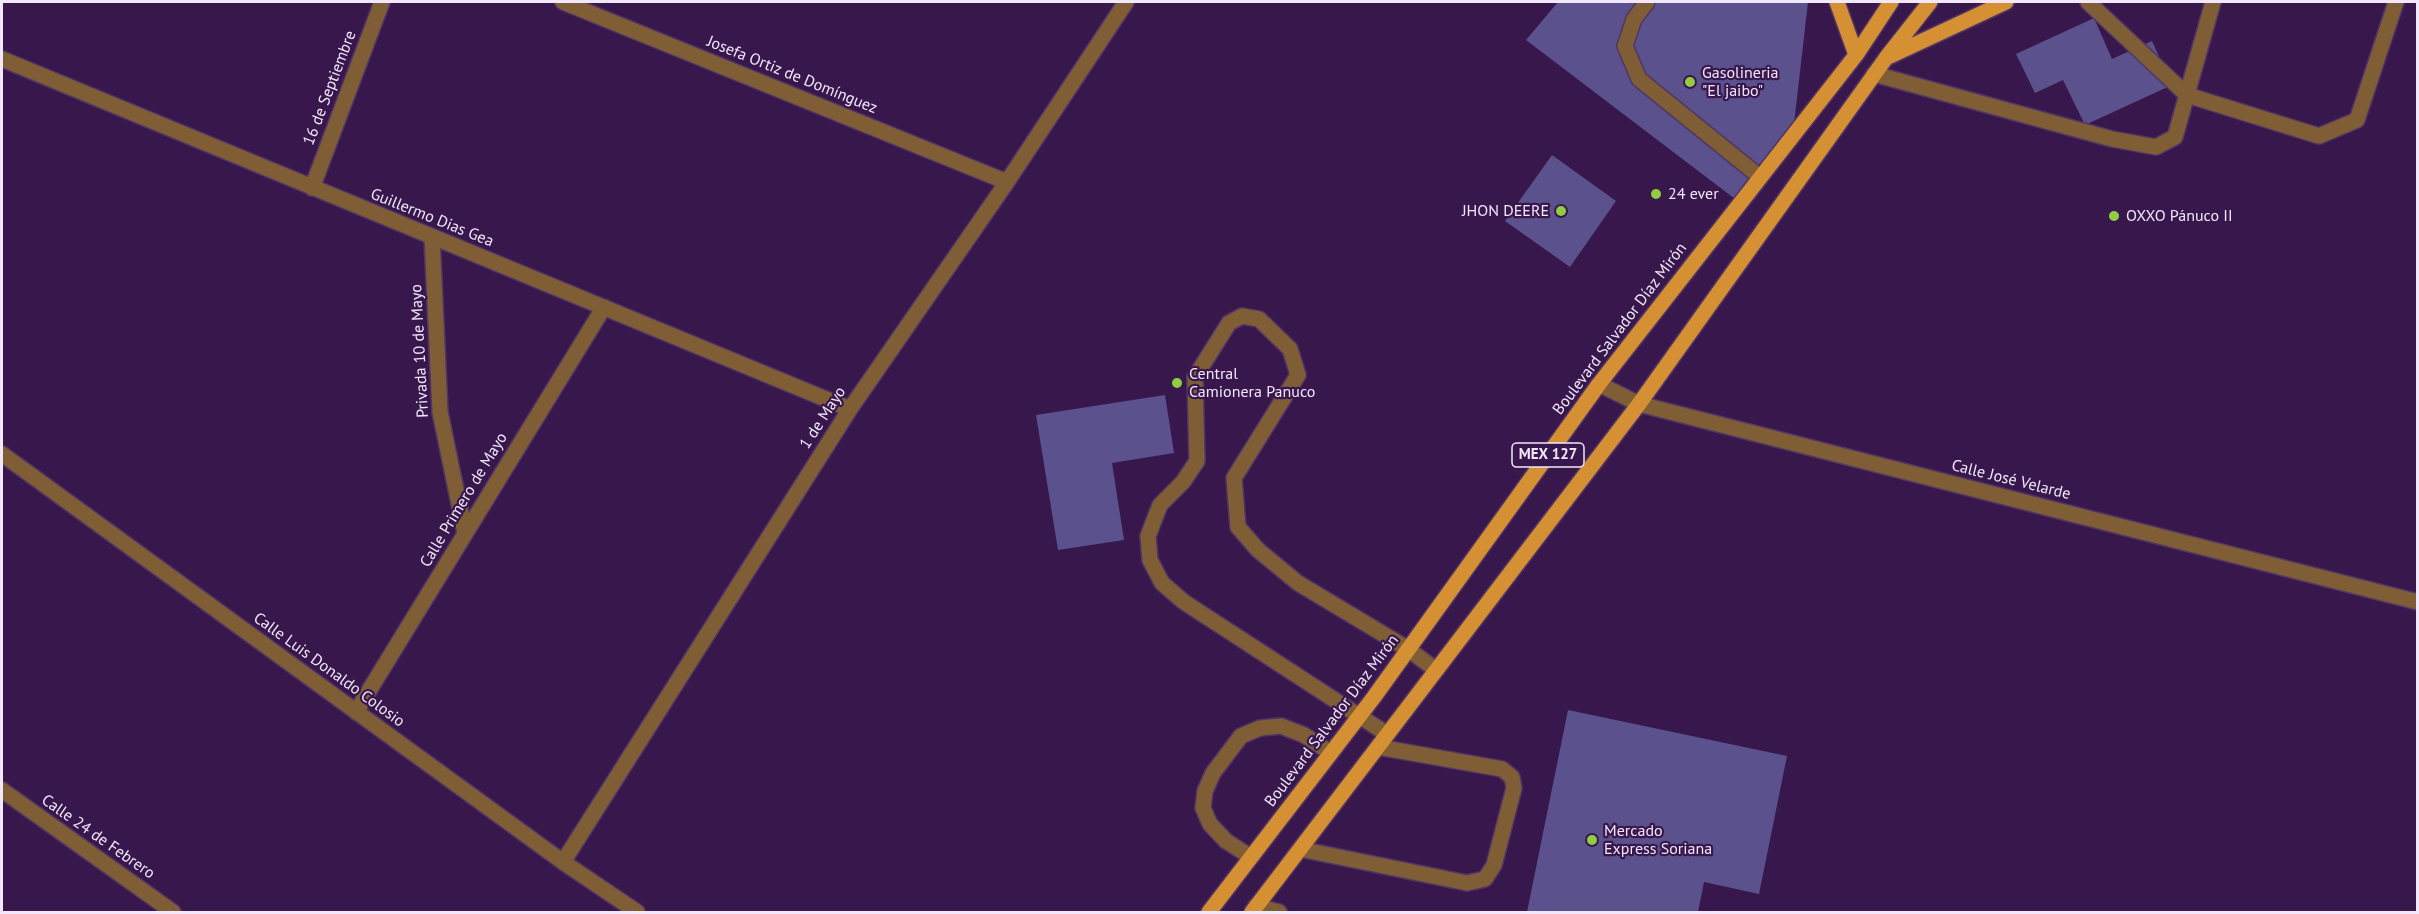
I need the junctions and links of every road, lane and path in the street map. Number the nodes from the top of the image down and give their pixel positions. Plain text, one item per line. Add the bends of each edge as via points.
1 (382, 2) edge
2 (563, 2) edge
3 (1126, 2) edge
4 (1647, 2) edge
5 (1837, 2) edge
6 (1891, 2) edge
7 (1930, 2) edge
8 (2006, 2) edge
9 (2088, 2) edge
10 (2213, 2) edge
11 (2396, 2) edge
12 (1856, 55) junction
13 (1886, 58) junction
14 (2, 59) edge
15 (1874, 74) junction
16 (2187, 95) junction
17 (1760, 177) junction
18 (1007, 182) junction
19 (312, 188) junction
20 (432, 237) junction
21 (604, 307) junction
22 (1599, 384) junction
23 (1639, 404) junction
24 (850, 409) junction
25 (2, 454) edge
26 (465, 533) junction
27 (2418, 602) edge
28 (1408, 649) junction
29 (1436, 670) junction
30 (356, 712) junction
31 (1359, 716) junction
32 (1387, 734) junction
33 (1378, 747) junction
34 (1331, 753) junction
35 (2, 790) edge
36 (1300, 849) junction
37 (1251, 856) junction
38 (563, 862) junction
39 (1254, 909) edge
40 (173, 912) edge
41 (637, 912) edge
42 (1209, 912) edge
43 (1280, 912) edge

1 - 19 street, 16 de Septiembre
2 - 18 street, Josefa Ortiz de Domínguez
3 - 18 street, 1 de Mayo
4 - 17 street via 1634,19 1625,46 1639,79
5 - 12 main road
6 - 12 main road, Boulevard Salvador Díaz Mirón / MEX 127
7 - 13 main road, MEX 127
8 - 13 main road
9 - 16 street
10 - 16 street
11 - 16 street via 2357,120 2319,136
12 - 17 main road, Boulevard Salvador Díaz Mirón / MEX 127
13 - 15 main road, MEX 127
14 - 19 street, Guillermo Dias Gea
15 - 16 street via 2112,139 2156,147 2175,137
15 - 23 main road, MEX 127
17 - 22 main road, Boulevard Salvador Díaz Mirón / MEX 127
18 - 24 street, 1 de Mayo
19 - 20 street, Guillermo Dias Gea
20 - 21 street, Guillermo Dias Gea
20 - 26 street, Privada 10 de Mayo via 440,412
21 - 24 street, Guillermo Dias Gea
21 - 26 street, Calle Primero de Mayo
22 - 23 street, Calle José Velarde
22 - 28 main road, Boulevard Salvador Díaz Mirón / MEX 127
23 - 27 street, Calle José Velarde
23 - 29 main road, MEX 127
24 - 38 street, 1 de Mayo
25 - 30 street, Calle Luis Donaldo Colosio
26 - 30 street, Calle Primero de Mayo
28 - 29 street
28 - 31 main road, Boulevard Salvador Díaz Mirón / MEX 127
28 - 31 street via 1298,583 1258,550 1238,527 1234,478 1298,375 1290,349 1259,319 1242,316 1229,323 1195,377 1197,461 1160,505 1148,536 1150,560 1162,583 1184,602
29 - 32 main road, MEX 127
30 - 38 street, Calle Luis Donaldo Colosio
31 - 32 street
31 - 34 main road, Boulevard Salvador Díaz Mirón / MEX 127
32 - 33 main road, MEX 127
33 - 36 main road, MEX 127
33 - 36 street via 1502,769 1512,777 1514,788 1494,865 1485,879 1467,883
34 - 37 main road, Boulevard Salvador Díaz Mirón / MEX 127
34 - 37 street via 1304,735 1281,726 1260,728 1241,736 1213,773 1203,808 1210,824 1226,841
35 - 40 street, Calle 24 de Febrero
36 - 39 main road, MEX 127
37 - 42 main road, Boulevard Salvador Díaz Mirón / MEX 127
38 - 41 street, Calle Luis Donaldo Colosio
39 - 43 street

